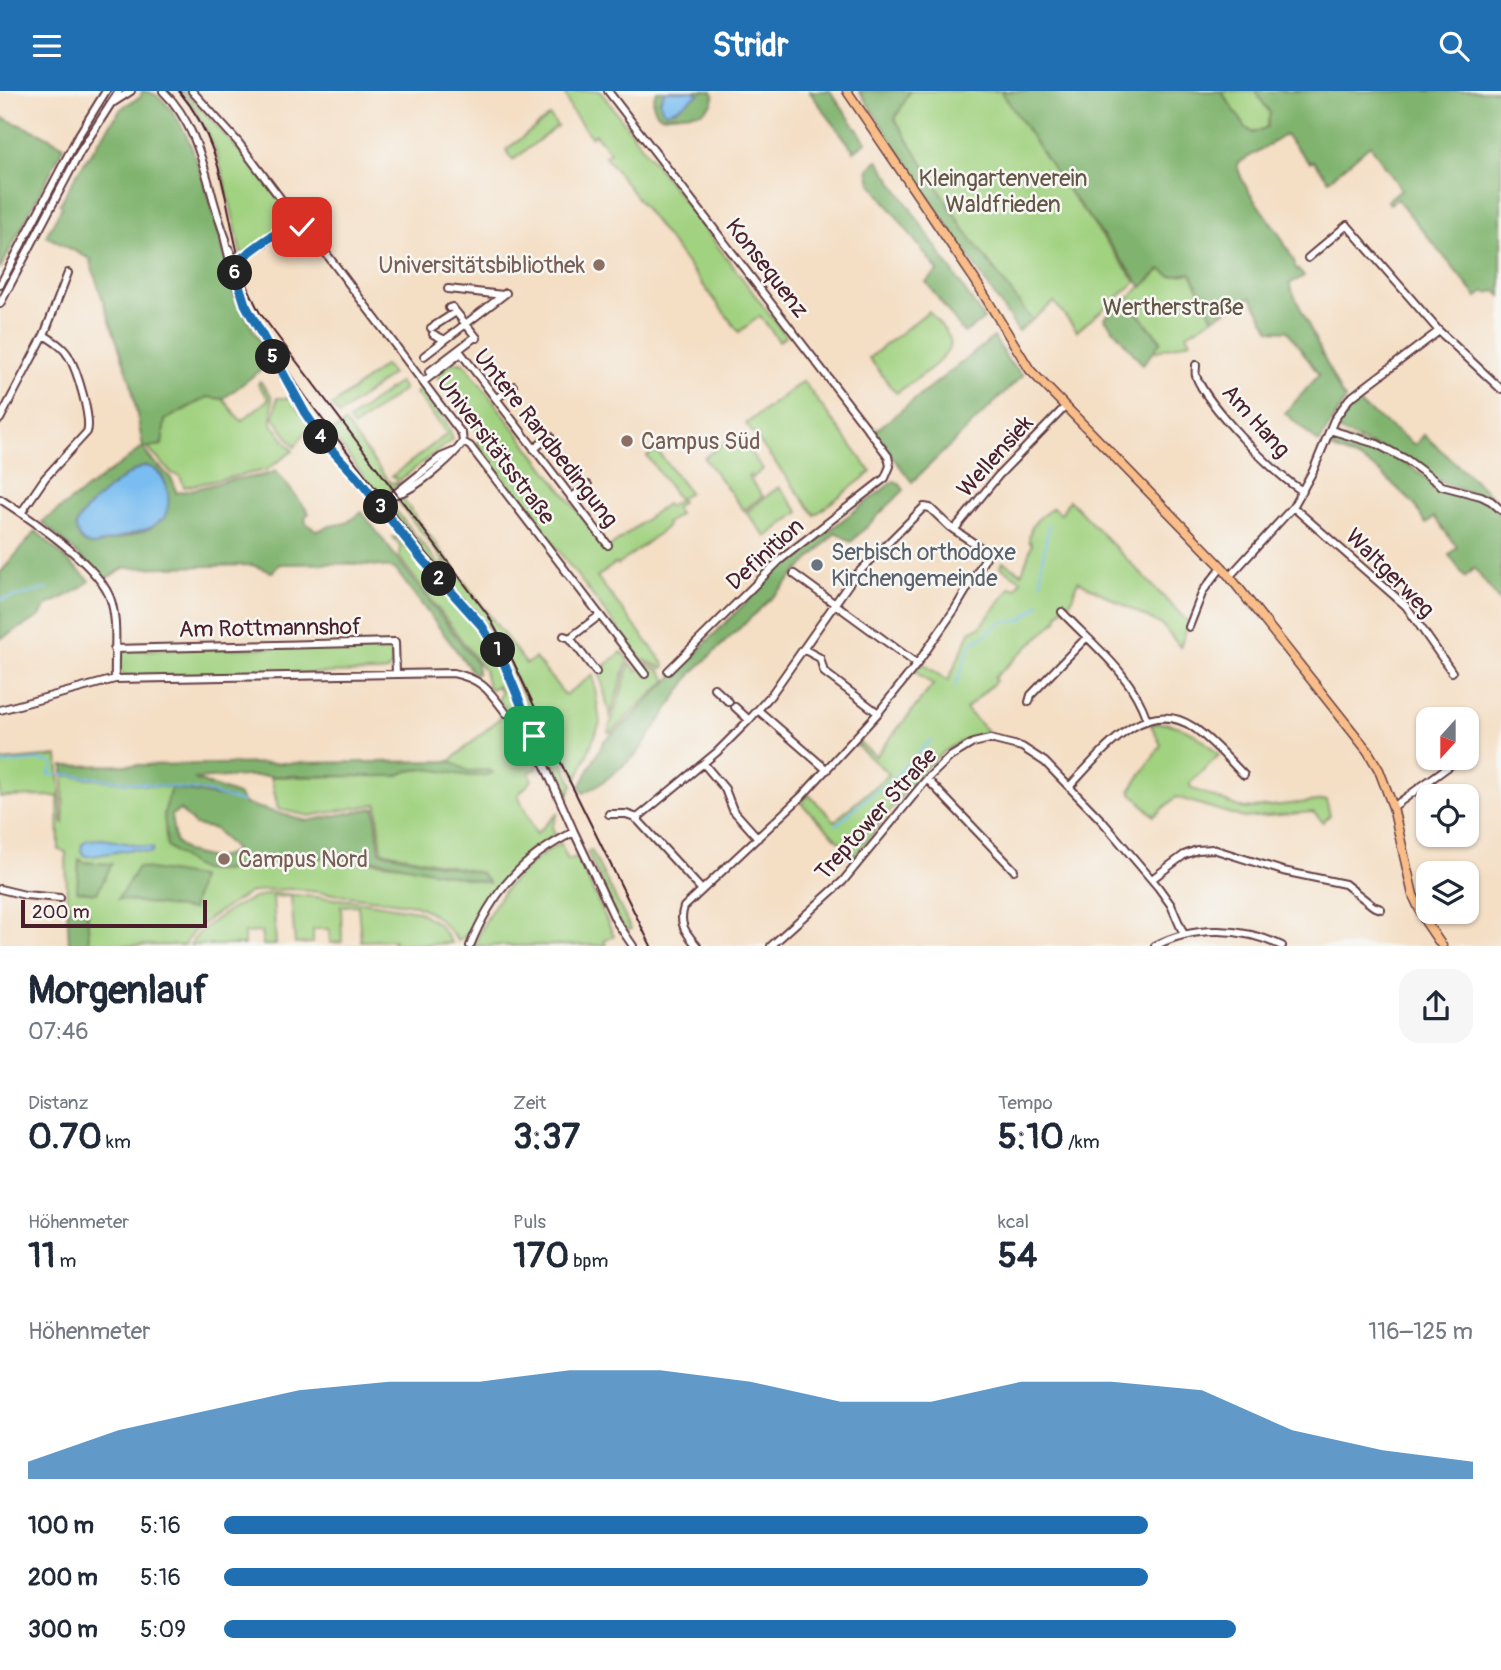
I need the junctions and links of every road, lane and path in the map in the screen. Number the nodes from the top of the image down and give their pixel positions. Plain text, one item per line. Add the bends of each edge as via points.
1 (106, 91) edge
2 (119, 91) edge
3 (131, 91) edge
4 (163, 91) edge
5 (192, 91) edge
6 (608, 91) edge
7 (847, 91) edge
8 (109, 105) junction
9 (290, 211) junction
10 (304, 224) junction
11 (294, 230) junction
12 (224, 236) junction
13 (319, 246) junction
14 (1308, 258) dead end
15 (240, 259) junction
16 (68, 273) dead end
17 (0, 285) edge
18 (238, 287) junction
19 (448, 289) dead end
20 (0, 304) edge
21 (465, 324) junction
22 (1439, 331) junction
23 (44, 335) junction
24 (445, 340) junction
25 (467, 347) dead end
26 (461, 353) junction
27 (425, 357) dead end
28 (1196, 365) dead end
29 (429, 372) dead end
30 (423, 382) junction
31 (513, 386) dead end
32 (1501, 389) edge
33 (496, 399) junction
34 (1065, 407) junction
35 (0, 419) edge
36 (1330, 430) junction
37 (551, 436) dead end
38 (463, 442) junction
39 (534, 449) junction
40 (890, 470) joint
41 (588, 485) dead end
42 (1303, 491) junction
43 (571, 498) junction
44 (0, 499) edge
45 (380, 506) junction
46 (1293, 507) junction
47 (1501, 510) edge
48 (21, 513) junction
49 (954, 530) junction
50 (608, 545) dead end
51 (1222, 566) junction
52 (794, 574) dead end
53 (1230, 576) junction
54 (834, 603) junction
55 (1062, 613) dead end
56 (600, 615) junction
57 (1189, 627) dead end
58 (1086, 638) junction
59 (114, 649) junction
60 (803, 649) junction
61 (917, 664) junction
62 (668, 671) dead end
63 (596, 672) dead end
64 (1452, 672) dead end
65 (396, 674) junction
66 (645, 674) dead end
67 (115, 679) junction
68 (714, 688) dead end
69 (729, 702) dead end
70 (1029, 702) dead end
71 (735, 707) dead end
72 (0, 711) edge
73 (758, 711) junction
74 (506, 713) dead end
75 (878, 713) junction
76 (749, 720) junction
77 (1147, 720) junction
78 (704, 764) junction
79 (828, 770) junction
80 (1444, 770) edge
81 (1244, 775) dead end
82 (927, 779) junction
83 (1070, 786) junction
84 (1393, 807) junction
85 (609, 814) dead end
86 (636, 819) junction
87 (574, 832) junction
88 (758, 838) junction
89 (1014, 870) dead end
90 (1152, 879) junction
91 (0, 889) edge
92 (702, 889) junction
93 (60, 898) dead end
94 (1381, 909) dead end
95 (1184, 935) junction
96 (470, 946) edge
97 (633, 946) edge
98 (696, 946) edge
99 (771, 946) edge
100 (1154, 946) edge
101 (1282, 946) edge
102 (1442, 946) edge

1 - 17 street
2 - 8 street
3 - 8 street
4 - 12 street via 179,109 203,160
5 - 9 street
6 - 40 street, Konsequenz via 887,456
7 - 34 main road via 975,280 1025,364
8 - 20 street
9 - 10 street via 302,213
9 - 11 street via 285,221
10 - 11 street
10 - 13 street, Universitätsstraße
11 - 13 street, Universitätsstraße
11 - 15 street via 276,234
12 - 15 street via 232,255
12 - 18 street
13 - 30 street, Universitätsstraße
14 - 22 street via 1347,225
15 - 18 street via 234,267
16 - 23 street
18 - 45 street via 305,413
19 - 21 street via 505,294
21 - 24 street
21 - 24 street via 452,310 432,331
21 - 29 street via 475,339
22 - 32 street
22 - 36 street via 1349,399
23 - 35 street
23 - 48 street via 70,358 90,425
24 - 27 street
25 - 26 street
26 - 30 street, Untere Randbedingung
26 - 33 street, Untere Randbedingung
28 - 42 street, Am Hang via 1196,375 1216,407 1273,468
30 - 38 street, Universitätsstraße via 462,434
31 - 33 street
33 - 39 street, Untere Randbedingung
34 - 49 street, Wellensiek via 998,476
34 - 51 main road
36 - 42 street
36 - 47 street via 1377,444 1442,486 1481,496
37 - 39 street
38 - 45 street
38 - 56 street, Universitätsstraße
39 - 43 street, Untere Randbedingung
40 - 62 street, Definition via 780,560
41 - 43 street
42 - 46 street
43 - 50 street, Untere Randbedingung
44 - 48 street
45 - 87 street via 476,617 496,647
46 - 53 street
46 - 64 street, Waltgerweg via 1406,607
48 - 59 street via 54,537 106,589 114,612
49 - 54 street, Wellensiek via 924,507 862,568
49 - 61 street, Wellensiek via 987,555
51 - 53 main road
51 - 57 street via 1203,591
52 - 54 street
53 - 84 main road via 1367,750
54 - 60 street, Wellensiek
54 - 61 street
55 - 58 street
56 - 63 street via 567,637
56 - 66 street, Universitätsstraße
58 - 70 street
58 - 77 street via 1127,679
59 - 65 street, Am Rottmannshof via 395,642
59 - 67 street
60 - 73 street, Wellensiek
60 - 75 street via 820,658 824,672
61 - 75 street, Wellensiek
65 - 67 street
65 - 74 street via 467,676 494,693
67 - 72 street
68 - 69 street
71 - 76 street
73 - 76 street, Wellensiek
73 - 79 street
75 - 79 street, Wellensiek
76 - 78 street, Wellensiek
77 - 81 street via 1171,719 1191,725
77 - 83 street via 1119,736
78 - 86 street, Wellensiek
78 - 88 street via 725,789 733,810
79 - 88 street, Wellensiek
80 - 84 street
82 - 83 street, Treptower Straße via 963,748 990,739 1036,754
82 - 89 street
82 - 99 street, Treptower Straße via 843,881
83 - 90 street, Treptower Straße
84 - 102 main road via 1413,895
85 - 86 street
86 - 92 street
87 - 96 street via 546,847 510,877 484,913
87 - 97 street via 616,921
88 - 92 street, Wellensiek
90 - 94 street via 1184,855 1213,849 1345,884
90 - 95 street, Treptower Straße via 1171,905
91 - 93 street
92 - 98 street, Wellensiek via 682,911 681,922
95 - 100 street
95 - 101 street via 1239,932

